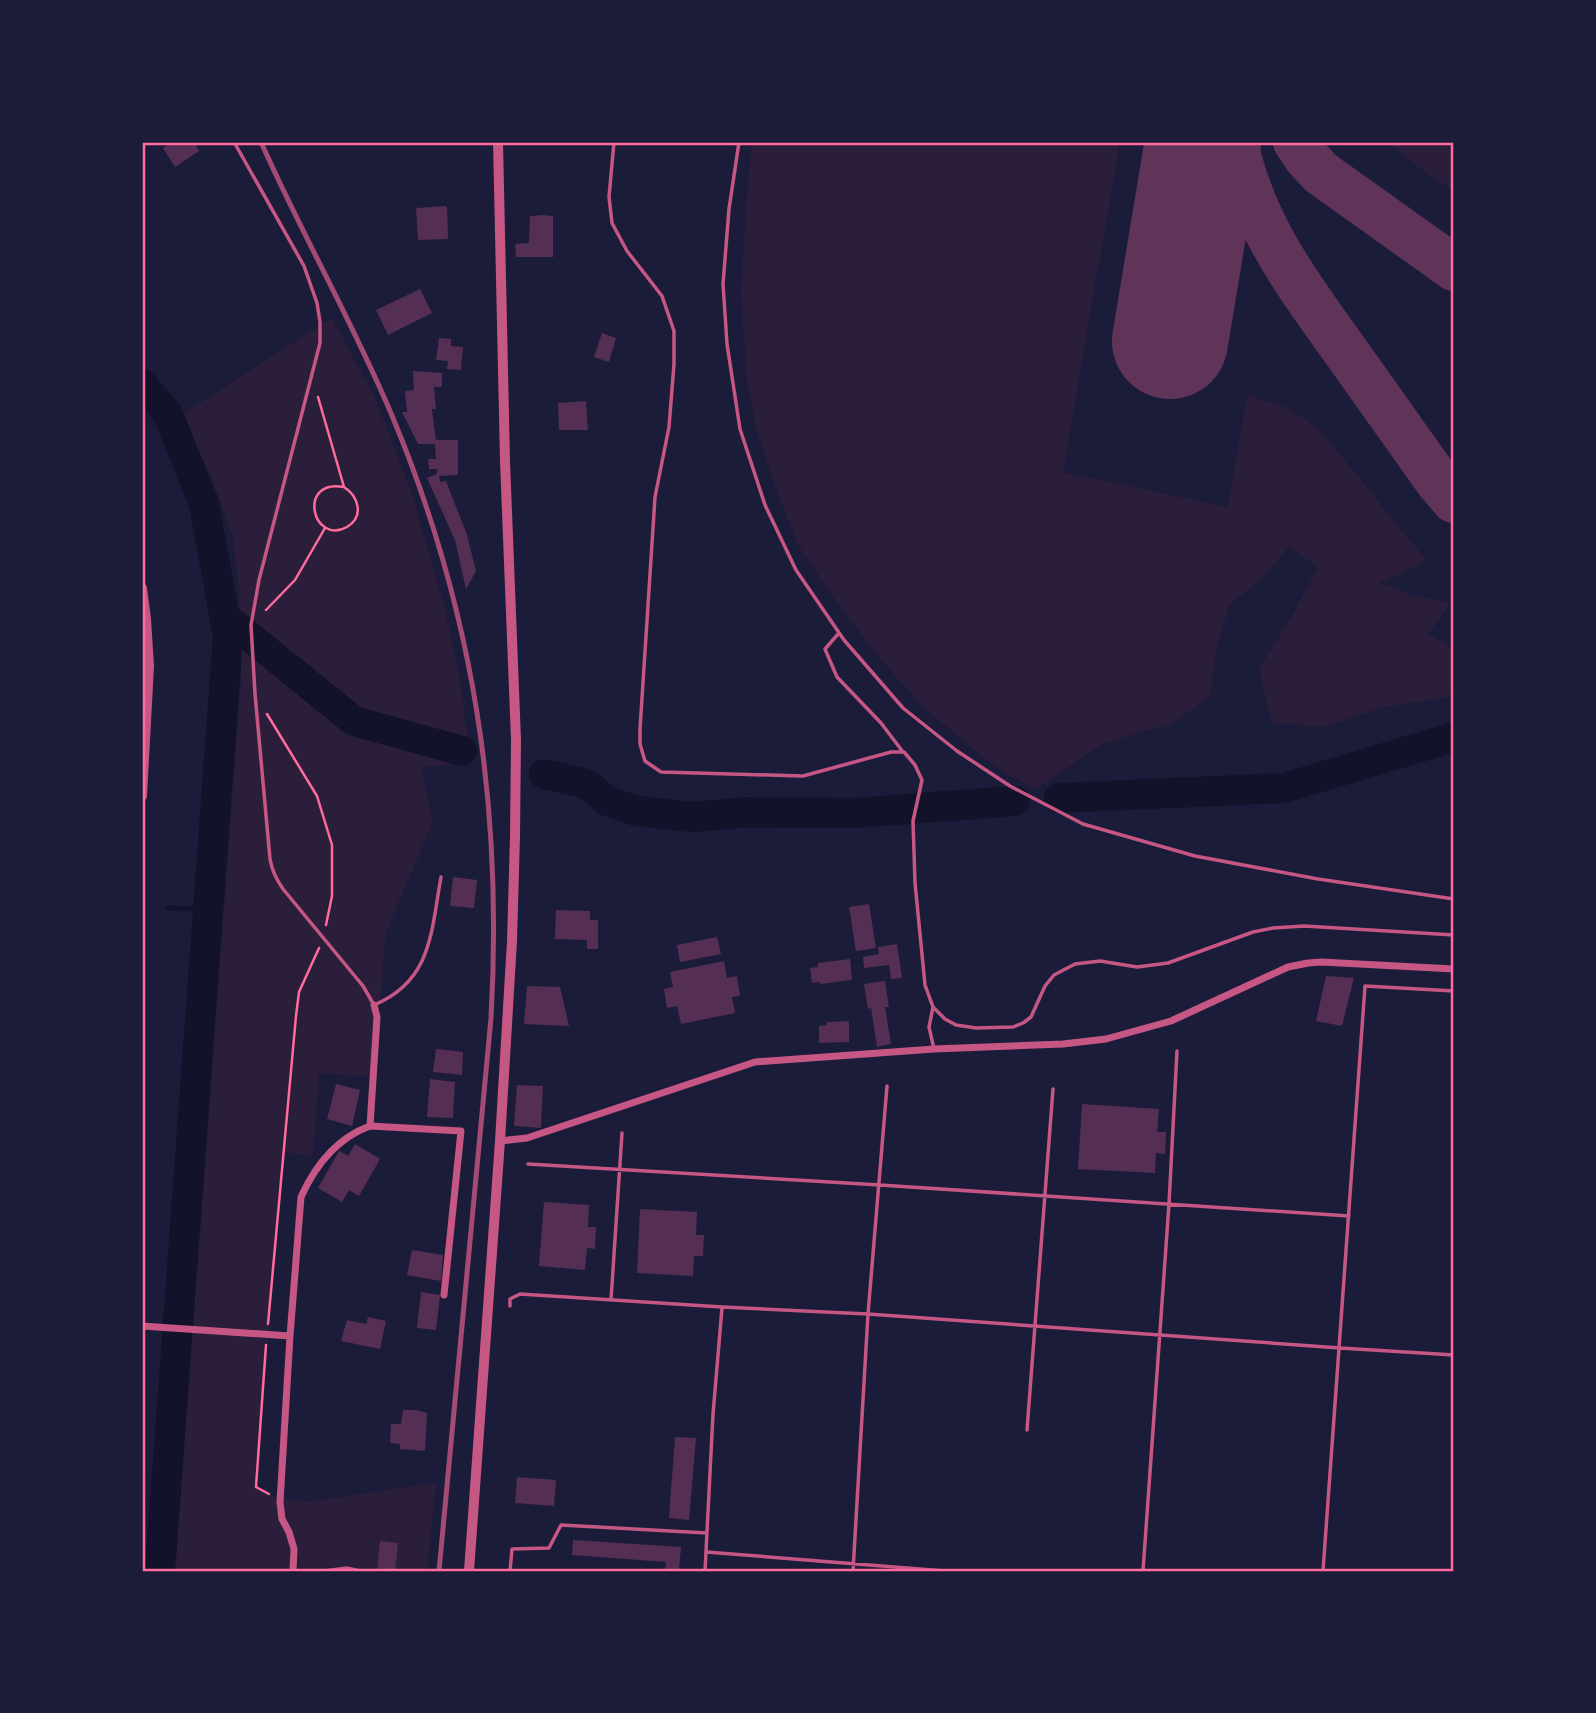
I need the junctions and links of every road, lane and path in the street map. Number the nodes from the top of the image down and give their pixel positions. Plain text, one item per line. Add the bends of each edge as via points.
1 (234, 142) edge
2 (498, 142) edge
3 (614, 142) edge
4 (739, 142) edge
5 (312, 377) junction
6 (344, 487) junction
7 (325, 527) junction
8 (142, 588) edge
9 (144, 613) edge
10 (251, 625) junction
11 (839, 633) junction
12 (255, 694) junction
13 (904, 752) junction
14 (142, 796) edge
15 (441, 877) dead end
16 (1454, 899) edge
17 (1454, 935) edge
18 (323, 938) junction
19 (1454, 969) edge
20 (1454, 991) edge
21 (374, 1005) junction
22 (933, 1007) junction
23 (934, 1049) junction
24 (1177, 1051) dead end
25 (887, 1086) dead end
26 (1053, 1090) dead end
27 (370, 1126) junction
28 (622, 1133) dead end
29 (500, 1141) junction
30 (528, 1164) dead end
31 (620, 1170) junction
32 (880, 1185) junction
33 (1045, 1196) junction
34 (1169, 1204) junction
35 (1349, 1216) junction
36 (444, 1295) dead end
37 (611, 1300) junction
38 (510, 1306) dead end
39 (722, 1307) junction
40 (868, 1314) junction
41 (144, 1326) edge
42 (1035, 1326) junction
43 (267, 1334) junction
44 (1159, 1335) junction
45 (290, 1336) junction
46 (1340, 1349) junction
47 (1454, 1355) edge
48 (1027, 1430) dead end
49 (280, 1502) junction
50 (707, 1533) junction
51 (706, 1552) junction
52 (853, 1564) junction
53 (293, 1571) edge
54 (324, 1571) edge
55 (360, 1571) edge
56 (470, 1571) edge
57 (510, 1571) edge
58 (705, 1571) edge
59 (853, 1571) edge
60 (945, 1571) edge
61 (1143, 1571) edge
62 (1324, 1571) edge

1 - 5 lane via 304,266 317,303 320,343
2 - 29 street via 516,740
3 - 13 lane via 609,197 612,223 662,296 674,331 669,427 655,497 639,729 645,761 661,772 803,776
4 - 11 lane via 723,284 740,429 765,505 796,570
5 - 6 path
5 - 10 lane
6 - 7 path via 328,487 316,498 315,514
6 - 7 path via 357,499 356,517 343,529
7 - 10 path via 295,580
8 - 9 street
9 - 14 street via 149,666
10 - 12 lane
11 - 13 lane via 825,649 838,677
11 - 16 lane via 903,708 957,751 1010,786 1083,824 1195,856
12 - 18 lane via 272,870
12 - 18 path via 317,796 332,845 332,896
13 - 22 lane via 922,780 913,821 915,883 925,985
15 - 21 lane via 424,960 391,998
17 - 22 lane via 1273,928 1168,963 1137,967 1100,961 1075,964 1054,975 1031,1017 1013,1027 956,1025
18 - 21 lane
18 - 43 path via 299,992
19 - 23 street via 1308,963 1288,967 1171,1021 1106,1039
20 - 35 lane via 1365,986
21 - 27 street
22 - 23 lane via 929,1027
23 - 29 street via 755,1062 527,1138
24 - 34 lane
25 - 32 lane
26 - 33 lane
27 - 36 street via 461,1131
27 - 45 street via 330,1153 301,1197
28 - 31 lane
29 - 56 street
30 - 31 lane
31 - 32 lane
31 - 37 lane
32 - 33 lane
32 - 40 lane
33 - 34 lane
33 - 42 lane
34 - 35 lane
34 - 44 lane
35 - 46 lane
37 - 38 lane via 520,1294 510,1299
37 - 39 lane
39 - 40 lane
39 - 50 lane
40 - 42 lane
40 - 52 lane
41 - 43 street
42 - 44 lane
42 - 48 lane
43 - 45 street
43 - 49 path via 256,1487
44 - 46 lane
44 - 61 lane
45 - 49 street
46 - 47 lane
46 - 62 lane
49 - 53 street via 294,1549
50 - 51 lane
50 - 57 lane via 561,1525 549,1549 512,1549
51 - 52 lane
51 - 58 lane
52 - 59 lane
52 - 60 lane
54 - 55 lane

